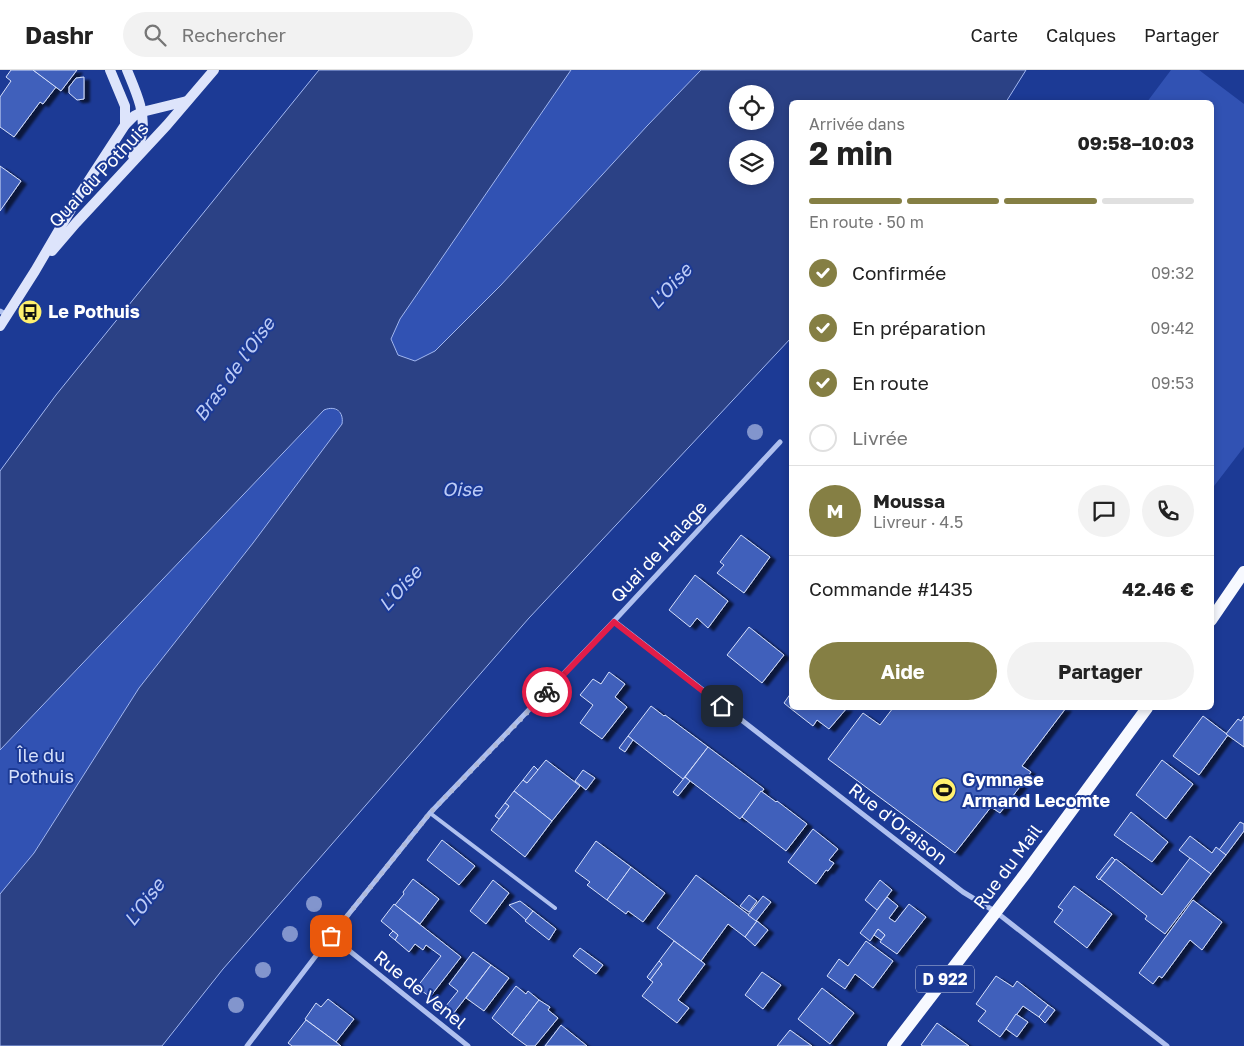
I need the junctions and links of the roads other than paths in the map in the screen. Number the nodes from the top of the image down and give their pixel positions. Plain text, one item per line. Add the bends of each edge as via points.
1 (110, 70) edge
2 (126, 70) edge
3 (214, 70) edge
4 (187, 101) junction
5 (125, 106) junction
6 (138, 114) junction
7 (125, 124) junction
8 (143, 124) junction
9 (167, 126) junction
10 (127, 168) junction
11 (35, 270) junction
12 (3, 313) edge
13 (0, 326) edge
14 (780, 442) dead end
15 (1244, 572) edge
16 (1214, 616) edge
17 (614, 622) junction
18 (1146, 710) edge
19 (430, 813) junction
20 (555, 908) dead end
21 (996, 912) junction
22 (331, 936) junction
23 (247, 1046) edge
24 (468, 1046) edge
25 (893, 1046) edge
26 (1167, 1046) edge

1 - 5 main road
2 - 6 main road via 135,90
3 - 4 main road, Quai du Pothuis
4 - 6 main road
4 - 9 main road, Quai du Pothuis
5 - 6 main road
5 - 7 main road
6 - 7 main road, Quai du Pothuis
6 - 8 main road
7 - 11 main road, Quai du Pothuis
8 - 9 main road via 156,128
8 - 10 main road via 143,134
9 - 10 main road, Quai du Pothuis
10 - 11 main road, Quai du Pothuis
11 - 12 main road, Quai du Pothuis
12 - 13 main road, Quai du Pothuis
14 - 17 street, Quai de Halage
15 - 16 main road
17 - 19 street, Quai de Halage
17 - 21 street, Rue d'Oraison via 948,881
18 - 21 main road, Rue du Mail / D 922
19 - 20 lane
19 - 22 street, Quai de Halage
21 - 25 main road, Rue du Mail / D 922
21 - 26 street, Rue d'Oraison
22 - 23 street, Quai de Halage
22 - 24 street, Rue de Venel

